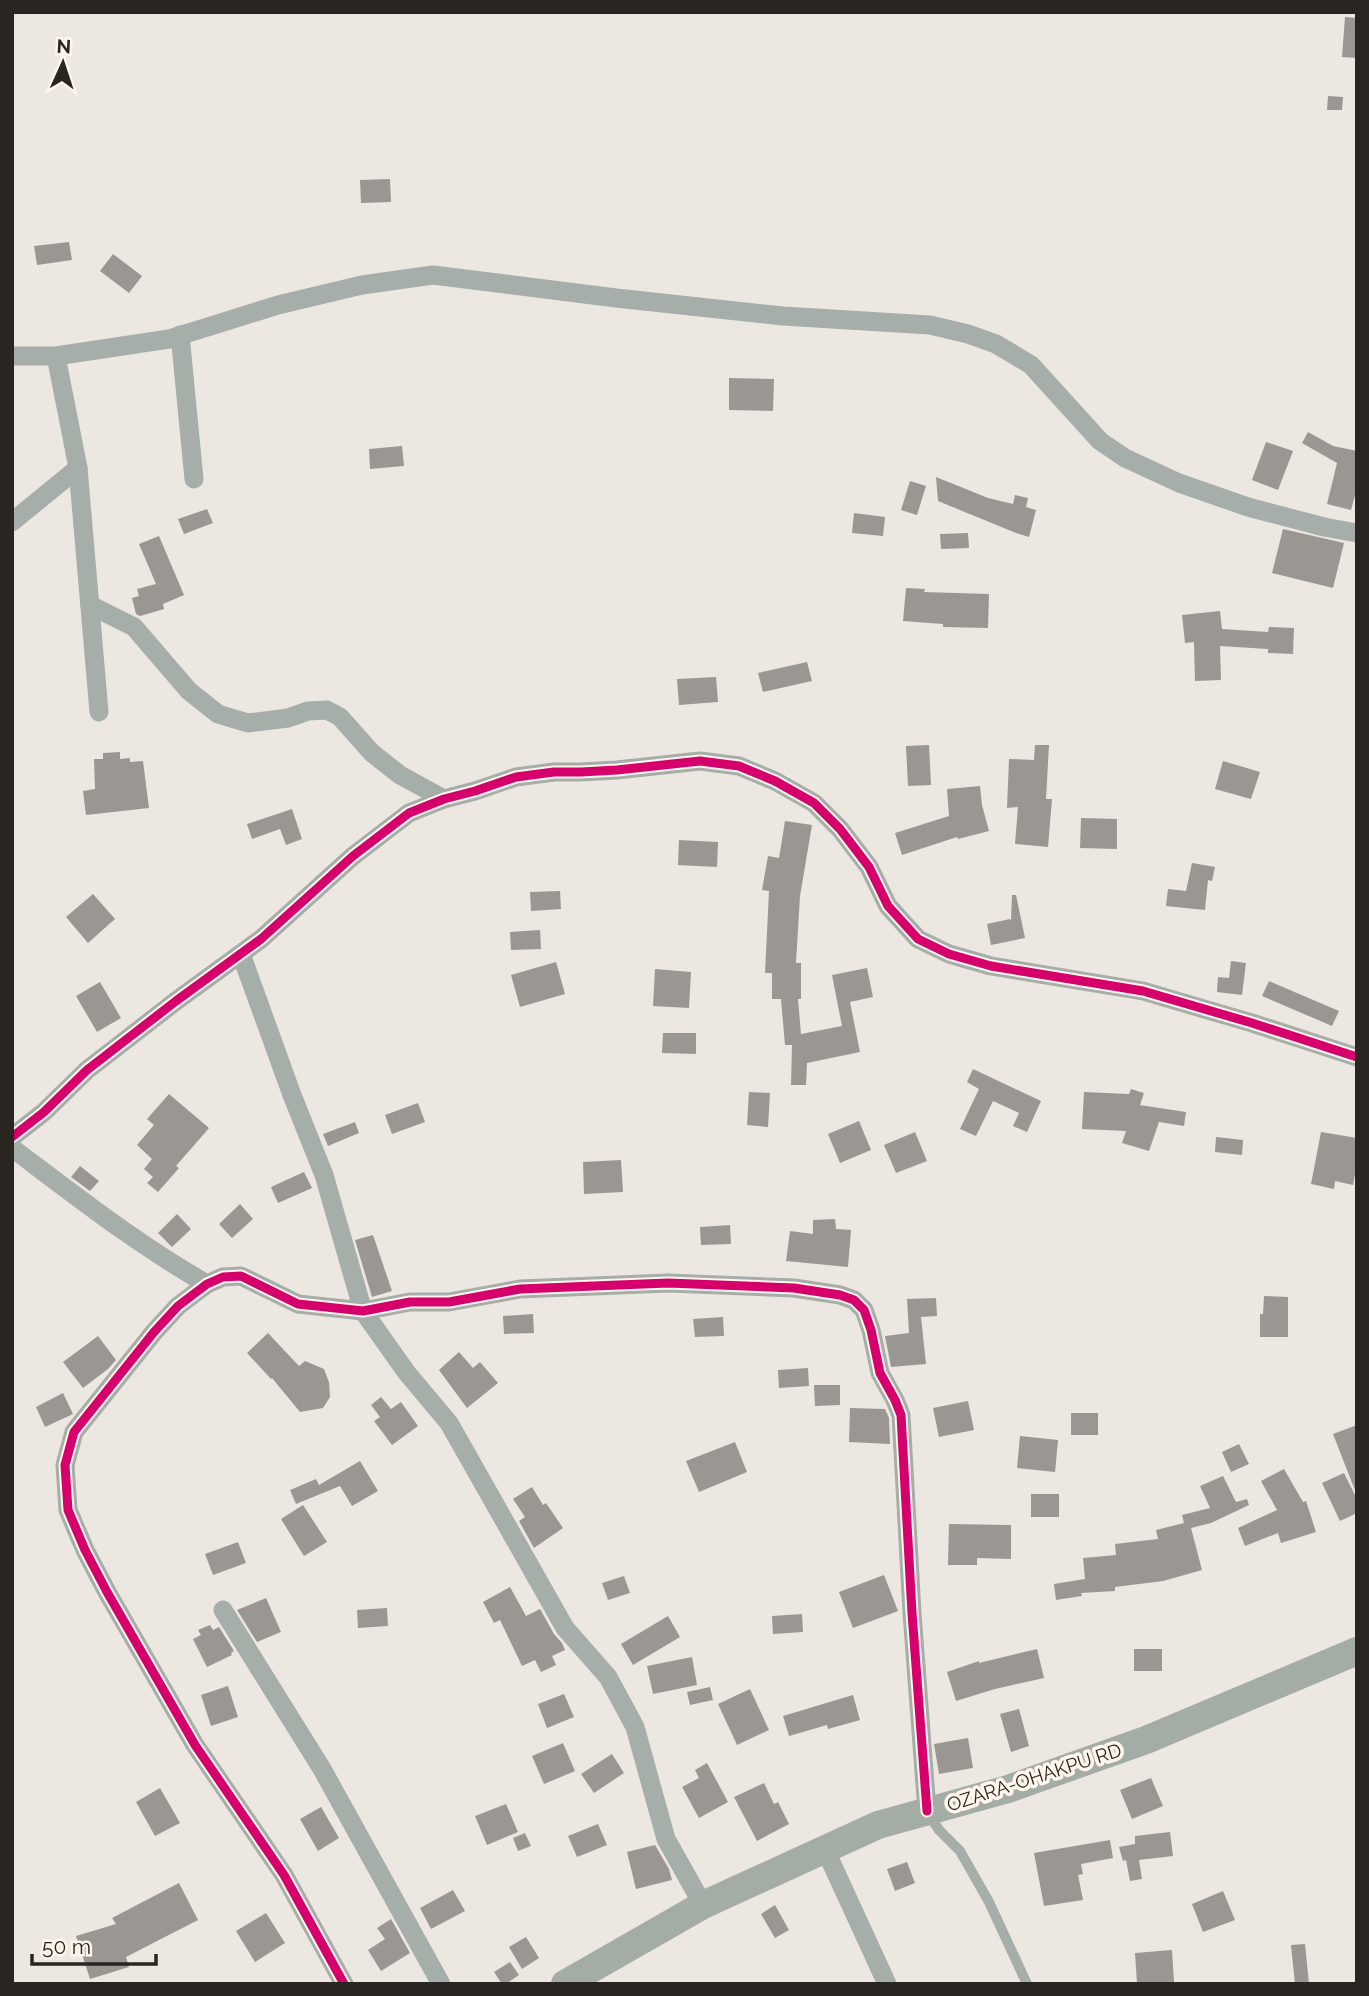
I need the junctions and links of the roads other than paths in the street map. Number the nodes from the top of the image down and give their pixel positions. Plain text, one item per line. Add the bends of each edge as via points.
1 (180, 335) junction
2 (12, 356) edge
3 (56, 356) junction
4 (78, 468) junction
5 (194, 479) dead end
6 (12, 522) edge
7 (1357, 533) edge
8 (90, 605) junction
9 (99, 712) dead end
10 (444, 799) junction
11 (241, 954) junction
12 (1357, 1057) edge
13 (12, 1137) edge
14 (12, 1148) edge
15 (207, 1284) junction
16 (363, 1311) junction
17 (223, 1610) dead end
18 (1357, 1651) edge
19 (927, 1811) junction
20 (825, 1849) junction
21 (703, 1905) junction
22 (344, 1984) edge
23 (441, 1984) edge
24 (565, 1984) edge
25 (887, 1984) edge
26 (1027, 1984) edge

1 - 3 street
1 - 5 street
1 - 7 street via 362,285 433,275 769,314 930,326 996,344 1031,365 1100,441 1125,458 1248,507
2 - 3 street
3 - 4 street
4 - 6 street
4 - 8 street
8 - 9 street
8 - 10 street via 134,627 189,691 218,714 248,723 327,710 400,775
10 - 11 street via 409,813
10 - 12 street via 516,777 554,772 700,761 739,766 814,803 869,867 888,906 918,939 949,954 991,966 1143,990
11 - 13 street via 88,1069
11 - 16 street via 324,1175
14 - 15 street via 164,1260
15 - 16 street via 241,1276 298,1304
15 - 22 street via 154,1332 74,1432 65,1465 68,1510 107,1592 195,1745 284,1875
16 - 19 street via 520,1289 668,1283 794,1288 854,1300 864,1310 880,1373 901,1415
16 - 21 street via 449,1423 565,1628 608,1677 635,1727 666,1839
17 - 23 street via 322,1769
18 - 19 main road, OZARA-OHAKPU RD via 1146,1740 1008,1789
19 - 20 main road, OZARA-OHAKPU RD via 878,1825
19 - 26 lane via 960,1852 989,1902
20 - 21 main road, OZARA-OHAKPU RD
20 - 25 street
21 - 24 main road, OZARA-OHAKPU RD

